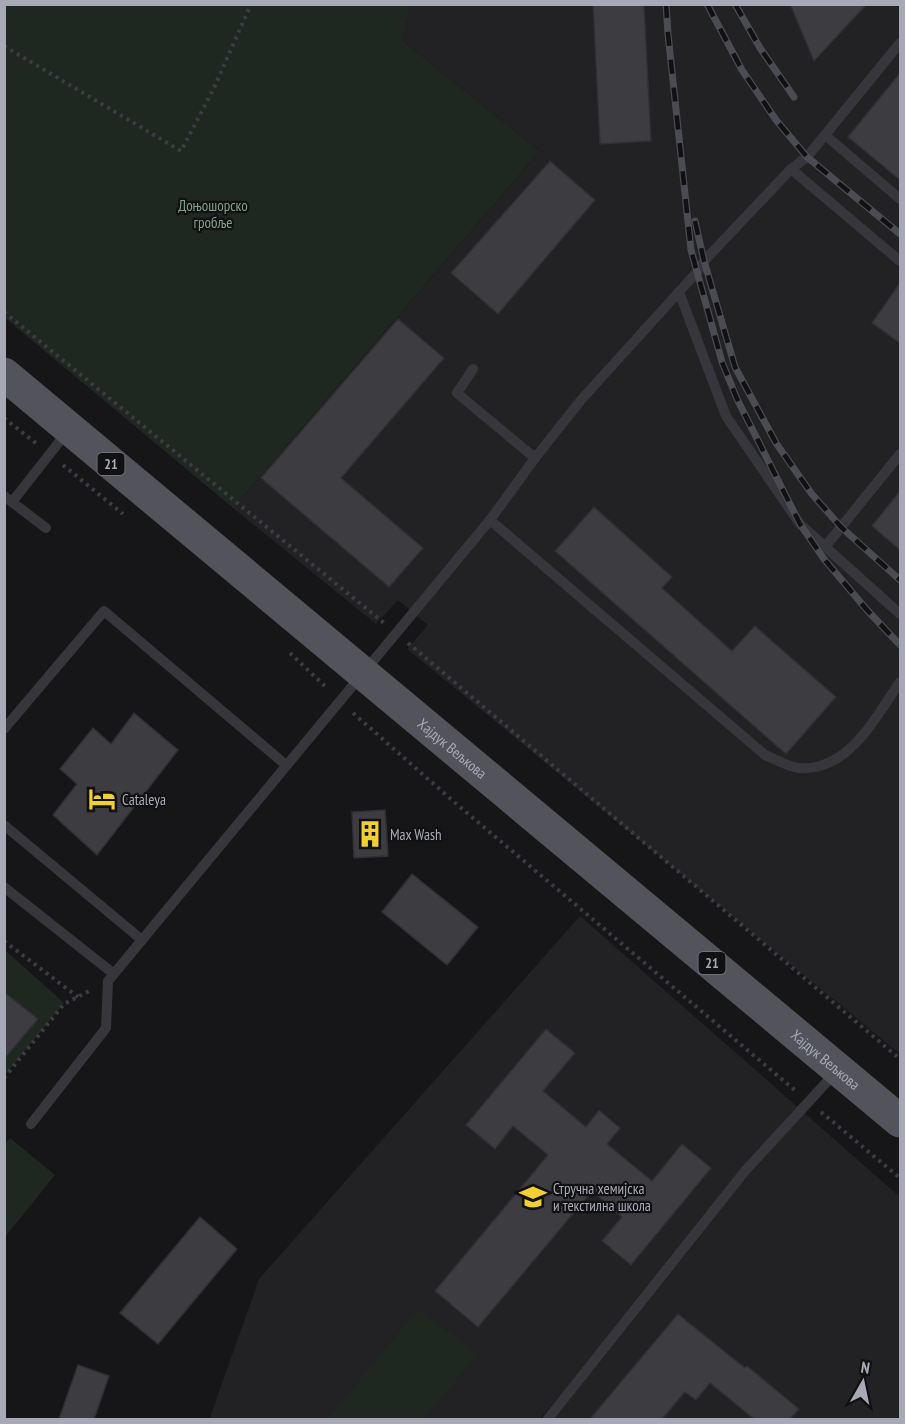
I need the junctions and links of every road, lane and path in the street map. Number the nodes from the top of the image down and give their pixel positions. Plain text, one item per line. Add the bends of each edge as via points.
1 (251, 4) edge
2 (900, 43) edge
3 (4, 46) edge
4 (825, 135) junction
5 (791, 170) junction
6 (900, 199) edge
7 (900, 261) edge
8 (679, 292) junction
9 (4, 312) edge
10 (473, 369) dead end
11 (4, 374) edge
12 (4, 418) edge
13 (60, 442) junction
14 (900, 454) edge
15 (535, 458) junction
16 (8, 499) edge
17 (125, 516) dead end
18 (490, 520) junction
19 (46, 528) dead end
20 (825, 547) junction
21 (900, 614) edge
22 (396, 633) junction
23 (286, 650) dead end
24 (362, 673) junction
25 (900, 682) edge
26 (339, 700) junction
27 (4, 729) edge
28 (286, 765) junction
29 (4, 825) edge
30 (4, 887) edge
31 (142, 940) junction
32 (4, 941) edge
33 (111, 978) junction
34 (78, 997) junction
35 (900, 1059) edge
36 (838, 1069) junction
37 (4, 1078) edge
38 (810, 1102) junction
39 (900, 1121) edge
40 (32, 1124) dead end
41 (900, 1179) edge
42 (547, 1419) edge

1 - 3 path via 181,151
2 - 4 lane
4 - 5 lane
4 - 6 lane
5 - 7 lane
5 - 8 lane
8 - 15 lane via 581,400
8 - 20 lane via 726,416 800,524
9 - 22 path
10 - 15 lane via 457,393
11 - 13 main road, Хајдук Вељкова / 21
12 - 13 path
13 - 16 lane
13 - 17 path
13 - 24 main road, Хајдук Вељкова / 21
14 - 20 lane
15 - 18 lane
16 - 19 lane
18 - 22 lane
18 - 25 lane via 765,755 797,768 816,768 854,747
20 - 21 lane
22 - 24 lane
22 - 35 path
23 - 26 path
24 - 26 lane
24 - 36 main road, Хајдук Вељкова / 21
26 - 28 lane
26 - 38 path
27 - 28 lane via 104,611
28 - 31 lane
29 - 31 lane
30 - 33 lane
31 - 33 lane
32 - 34 path
33 - 34 path
33 - 40 lane via 106,1028
34 - 37 path via 64,1004
36 - 38 lane
36 - 39 main road, Хајдук Вељкова / 21
38 - 41 path
38 - 42 lane

